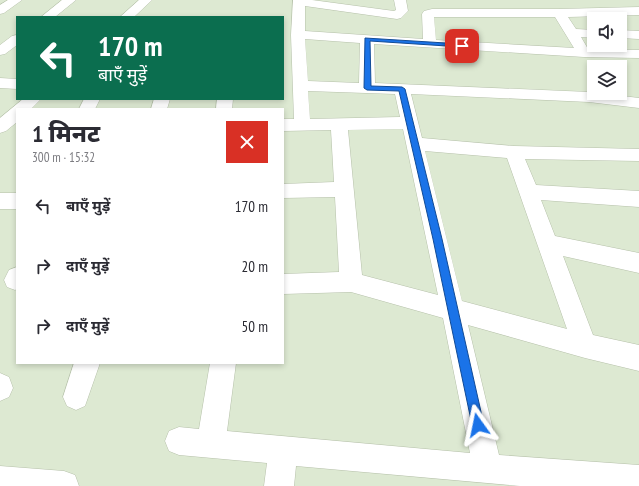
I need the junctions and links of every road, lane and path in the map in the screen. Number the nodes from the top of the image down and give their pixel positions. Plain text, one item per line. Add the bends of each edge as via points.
1 (16, 0) edge
2 (70, 0) edge
3 (146, 0) edge
4 (299, 1) edge
5 (401, 6) edge
6 (0, 10) edge
7 (639, 11) edge
8 (432, 13) junction
9 (558, 13) junction
10 (48, 16) edge
11 (127, 16) edge
12 (284, 26) edge
13 (298, 31) junction
14 (572, 33) junction
15 (587, 34) edge
16 (627, 34) edge
17 (639, 35) edge
18 (16, 40) edge
19 (367, 40) junction
20 (430, 44) junction
21 (0, 51) edge
22 (584, 53) junction
23 (639, 54) edge
24 (0, 83) edge
25 (16, 84) edge
26 (301, 86) junction
27 (367, 88) junction
28 (402, 89) junction
29 (32, 100) edge
30 (639, 103) edge
31 (22, 108) edge
32 (16, 114) edge
33 (410, 123) junction
34 (302, 124) junction
35 (339, 124) junction
36 (284, 125) edge
37 (0, 127) edge
38 (415, 144) junction
39 (514, 152) junction
40 (639, 155) edge
41 (344, 189) junction
42 (284, 191) edge
43 (528, 192) junction
44 (639, 199) edge
45 (0, 201) edge
46 (16, 201) edge
47 (548, 244) junction
48 (639, 263) edge
49 (351, 282) junction
50 (284, 284) edge
51 (453, 309) junction
52 (585, 346) junction
53 (639, 358) edge
54 (87, 364) edge
55 (223, 364) edge
56 (76, 397) dead end
57 (179, 442) dead end
58 (211, 444) junction
59 (283, 451) junction
60 (488, 470) junction
61 (639, 480) edge
62 (0, 481) edge
63 (64, 486) edge
64 (279, 486) edge

1 - 6 street
2 - 10 street
3 - 11 street
4 - 5 street via 392,15 397,15
4 - 13 street
5 - 8 street
7 - 9 street
8 - 9 street
8 - 20 street via 428,14
9 - 14 street
12 - 13 street
13 - 19 street
13 - 26 street
14 - 15 street
14 - 22 street
16 - 17 street
18 - 21 street
19 - 20 street
19 - 27 street
20 - 22 street
22 - 23 street
24 - 25 street
26 - 27 street
26 - 34 street
27 - 28 street
28 - 30 street via 589,97
28 - 33 street
29 - 31 street
32 - 37 street
33 - 35 street
33 - 38 street
34 - 35 street
34 - 36 street
35 - 41 street
38 - 39 street
38 - 51 street
39 - 40 street
39 - 43 street
41 - 42 street
41 - 49 street
43 - 44 street
43 - 47 street
45 - 46 street
47 - 48 street
47 - 52 street
49 - 50 street
49 - 51 street
51 - 52 street
51 - 60 street
52 - 53 street
54 - 56 street
55 - 58 street
57 - 58 street
58 - 59 street
59 - 60 street
59 - 64 street
60 - 61 street
62 - 63 street

